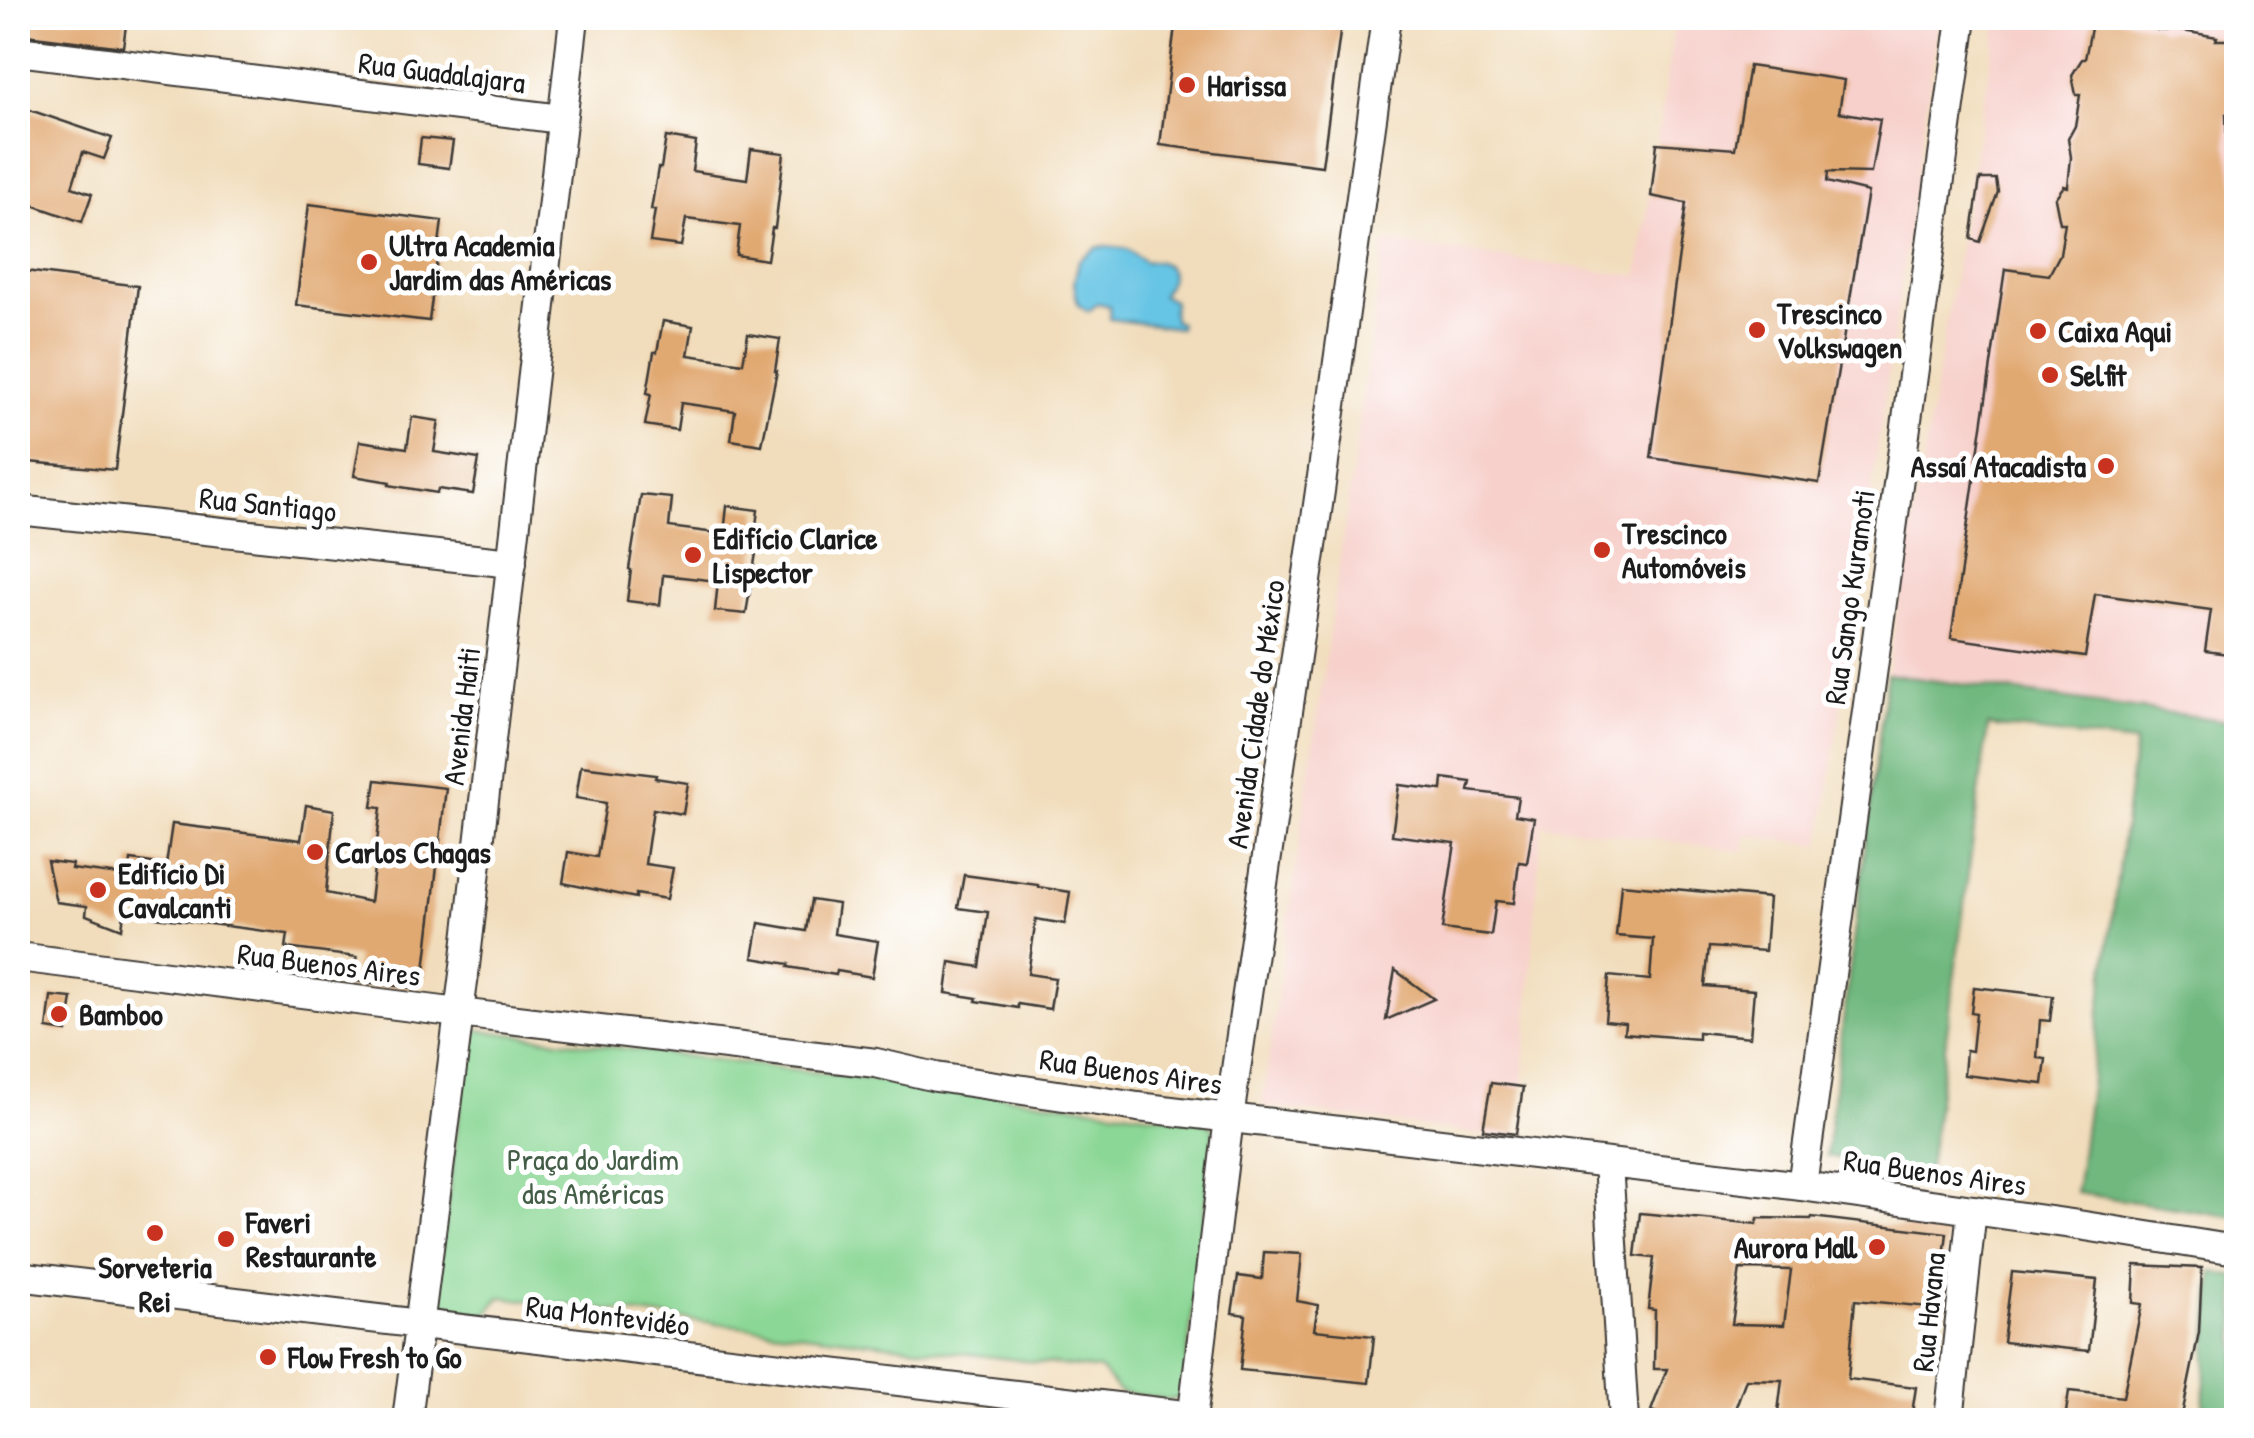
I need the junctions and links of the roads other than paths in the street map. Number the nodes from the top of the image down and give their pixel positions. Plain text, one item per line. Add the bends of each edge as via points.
1 (574, 18) edge
2 (1386, 18) edge
3 (1962, 18) edge
4 (18, 51) edge
5 (561, 119) junction
6 (18, 510) edge
7 (512, 563) junction
8 (18, 956) edge
9 (459, 1013) junction
10 (1229, 1118) junction
11 (1608, 1164) junction
12 (1802, 1186) junction
13 (1972, 1210) junction
14 (2236, 1250) edge
15 (18, 1276) edge
16 (419, 1325) junction
17 (1192, 1418) edge
18 (407, 1420) edge
19 (1624, 1420) edge
20 (1949, 1420) edge

1 - 5 street, Avenida Haiti
2 - 10 street, Avenida Cidade do México
3 - 12 street, Rua Sango Kuramoti
4 - 5 street, Rua Guadalajara
5 - 7 street, Avenida Haiti
6 - 7 street, Rua Santiago
7 - 9 street, Avenida Haiti
8 - 9 street, Rua Buenos Aires
9 - 10 street, Rua Buenos Aires via 876,1063
9 - 16 street, Avenida Haiti
10 - 11 street, Rua Buenos Aires
10 - 17 street, Avenida Cidade do México
11 - 12 street, Rua Buenos Aires
11 - 19 street
12 - 13 street, Rua Buenos Aires
13 - 14 street, Rua Buenos Aires
13 - 20 street, Rua Havana
15 - 16 street, Rua Montevidéo
16 - 17 street, Rua Montevidéo
16 - 18 street, Avenida Haiti

